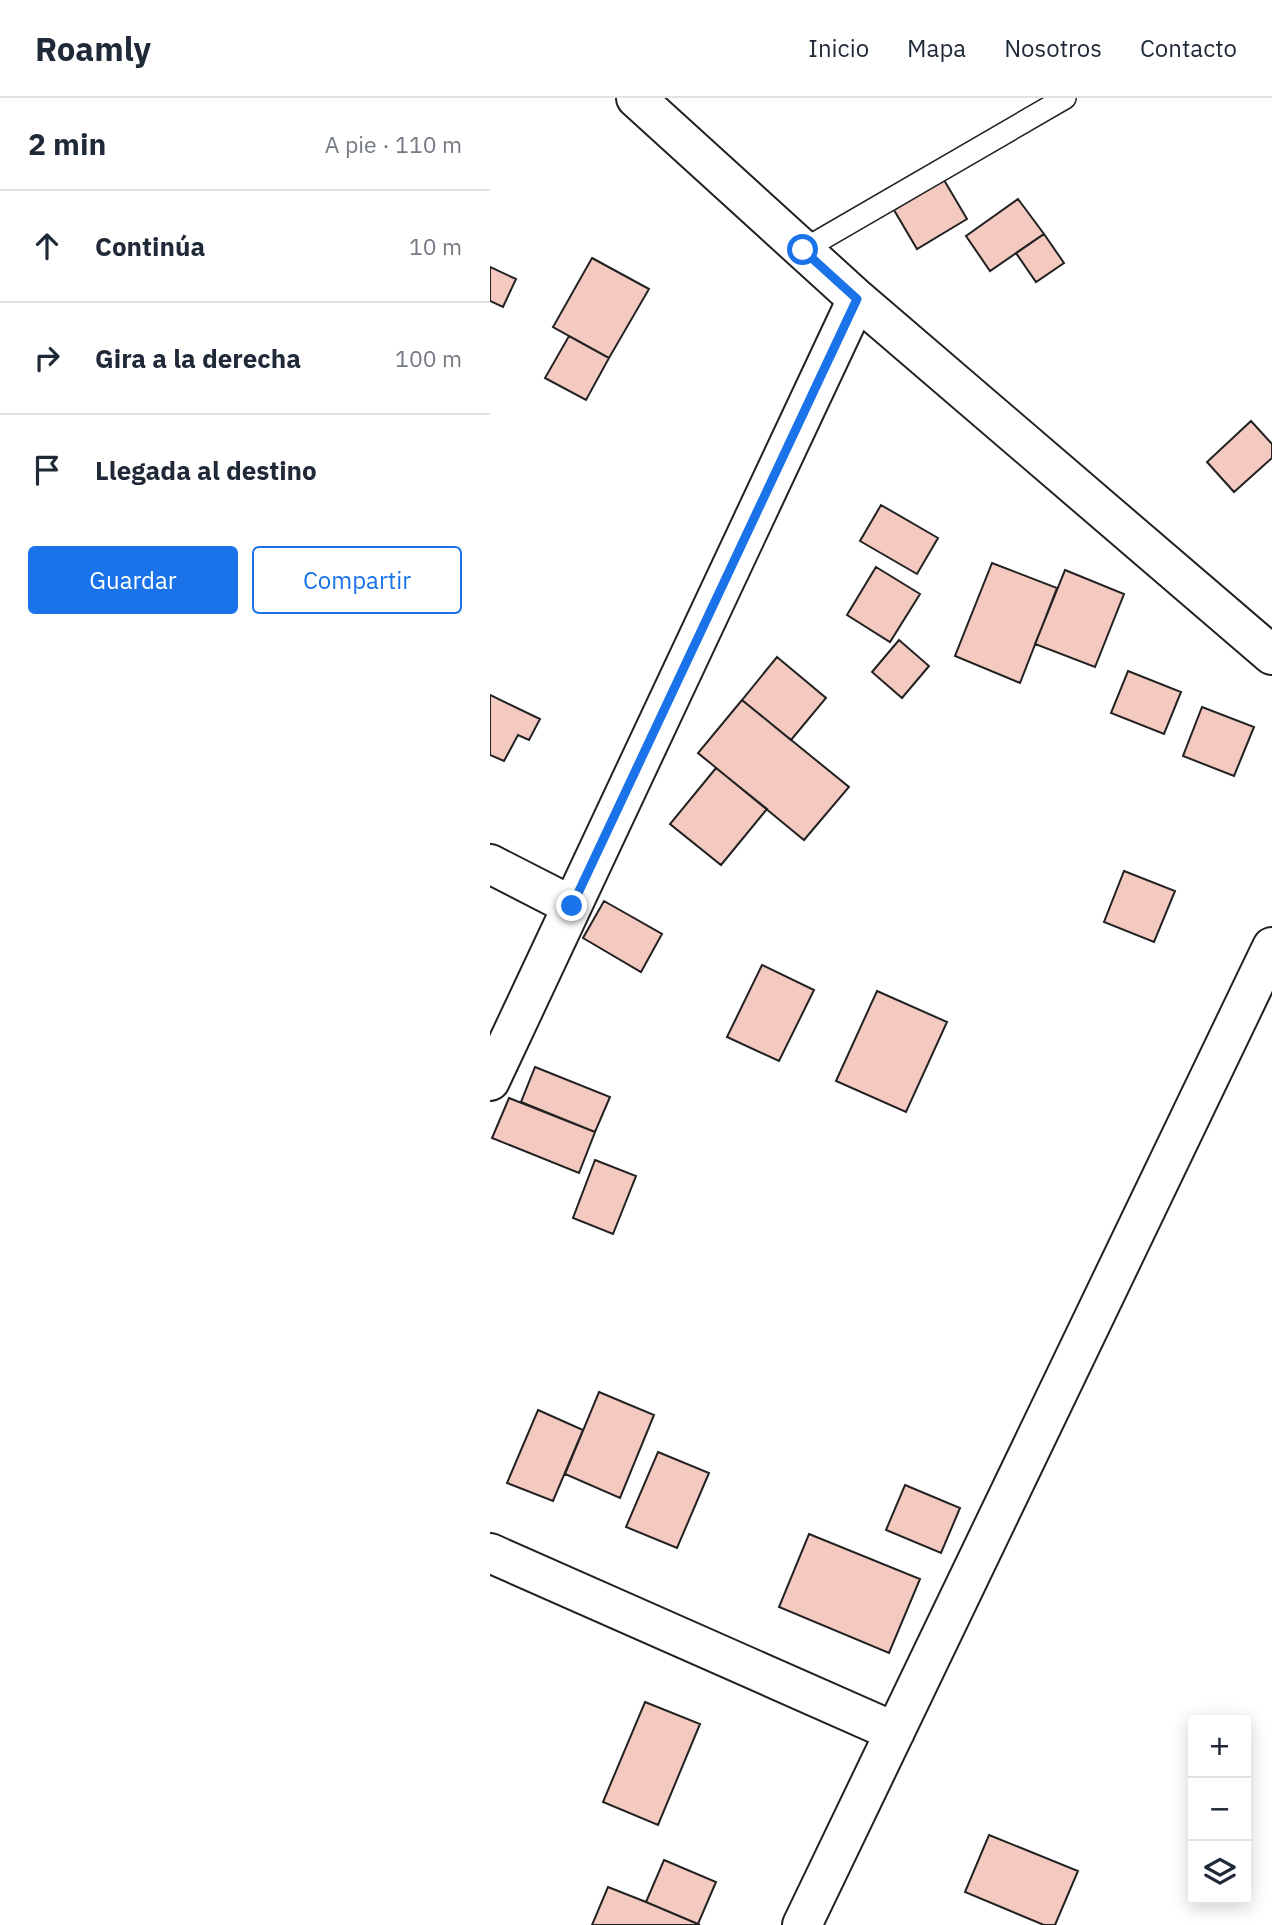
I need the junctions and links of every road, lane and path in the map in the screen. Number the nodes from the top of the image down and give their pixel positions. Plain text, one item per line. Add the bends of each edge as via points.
1 (636, 98) edge
2 (1065, 98) edge
3 (803, 250) junction
4 (857, 299) junction
5 (1272, 655) edge
6 (490, 864) edge
7 (572, 906) junction
8 (1272, 947) edge
9 (490, 1081) edge
10 (490, 1553) edge
11 (895, 1732) junction
12 (802, 1925) edge

1 - 3 street
2 - 3 lane
3 - 4 street
4 - 5 street
4 - 7 street
6 - 7 street
7 - 9 street
8 - 11 street
10 - 11 street
11 - 12 street

